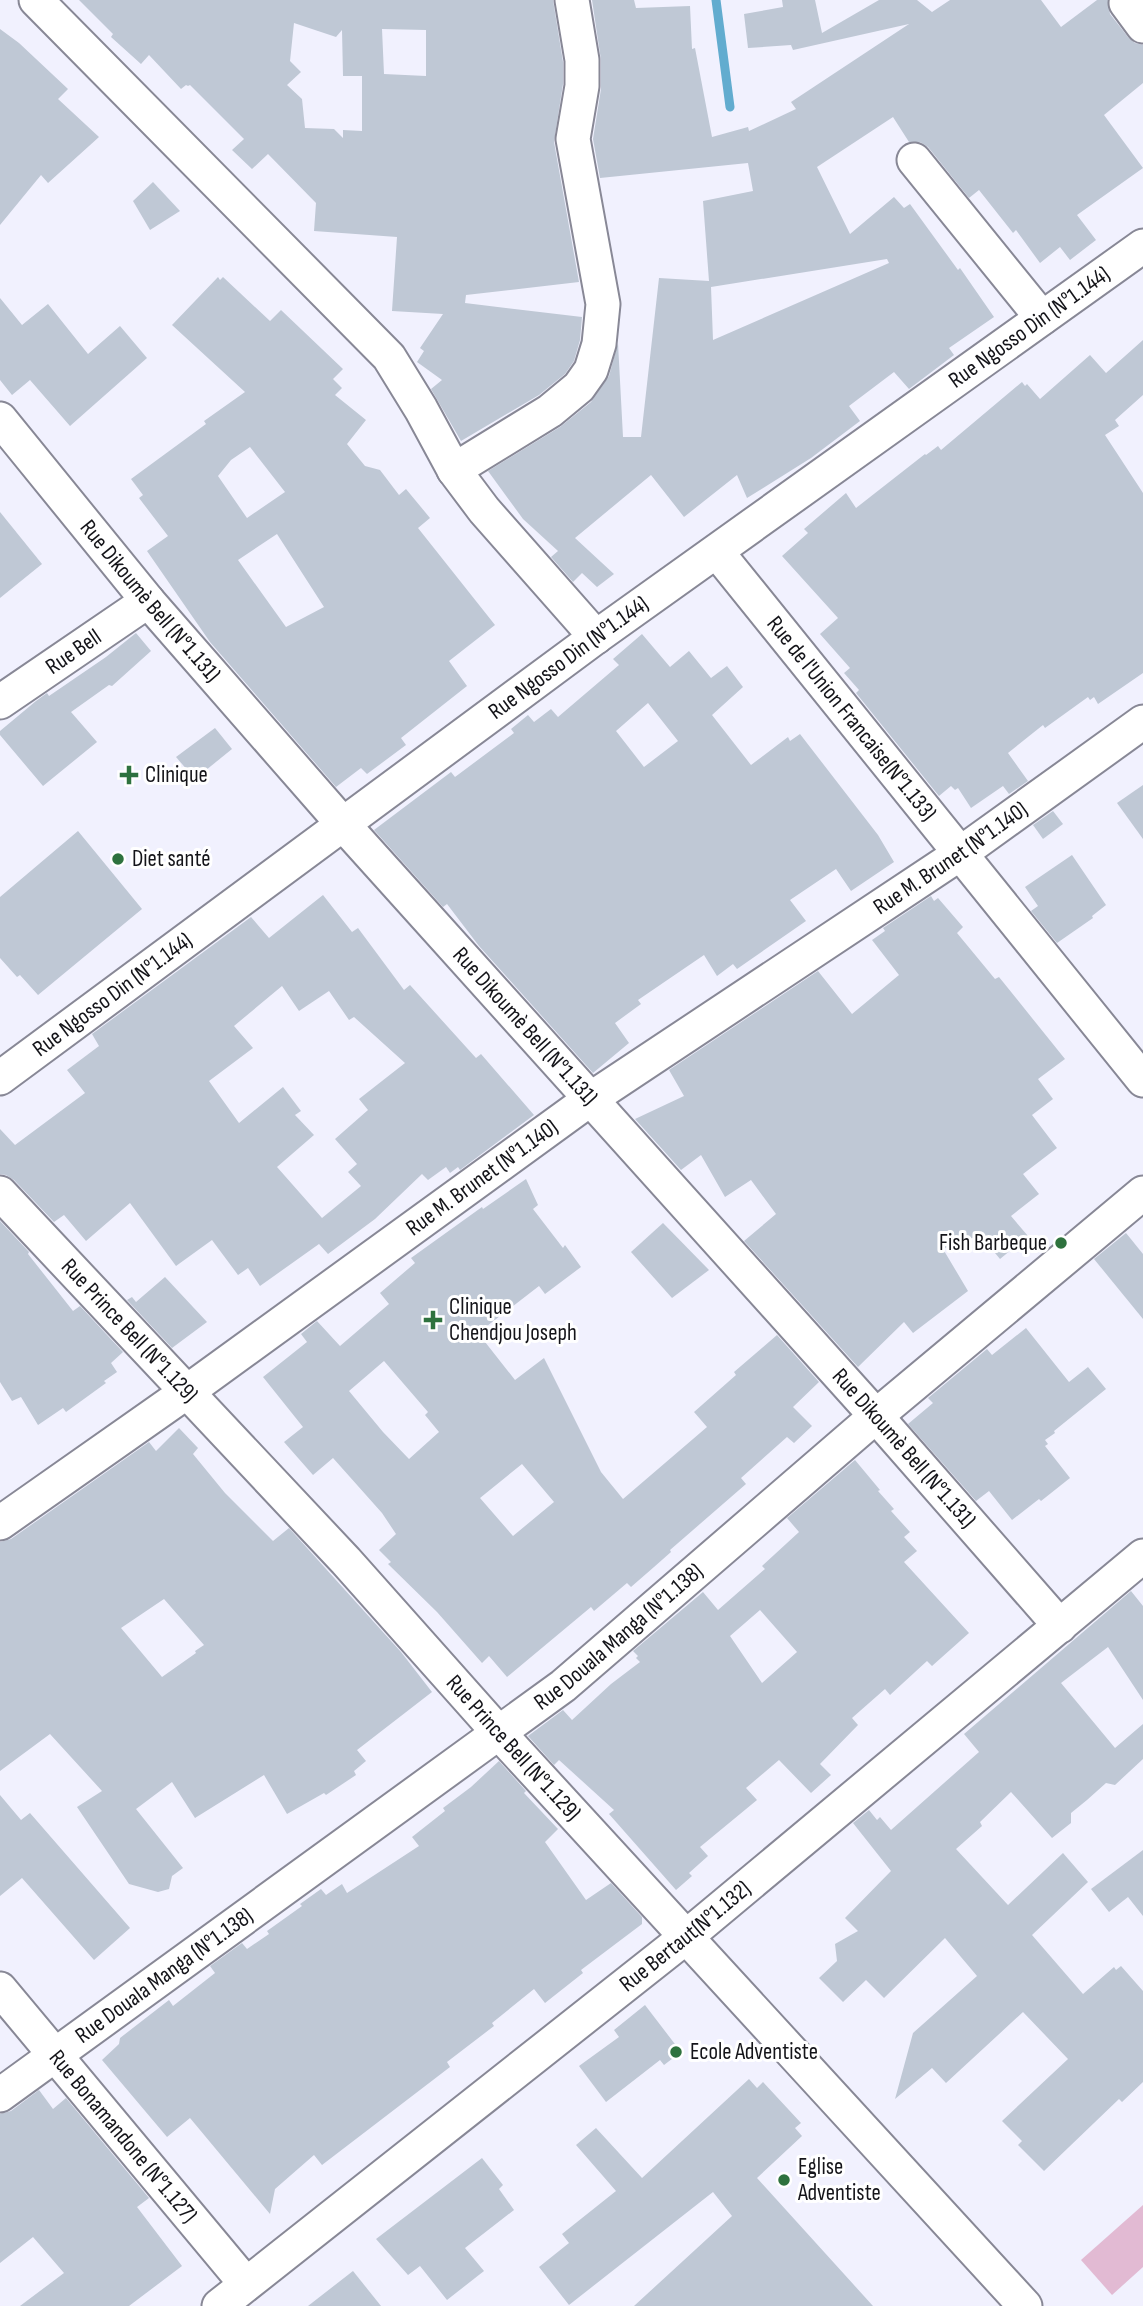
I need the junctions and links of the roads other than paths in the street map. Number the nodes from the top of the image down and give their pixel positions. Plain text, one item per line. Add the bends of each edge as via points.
1 (36, 0) edge
2 (572, 0) edge
3 (914, 160) dead end
4 (1143, 246) edge
5 (1042, 318) junction
6 (0, 419) edge
7 (454, 470) junction
8 (717, 552) junction
9 (148, 601) junction
10 (596, 637) junction
11 (0, 702) edge
12 (1143, 722) edge
13 (342, 823) junction
14 (961, 853) junction
15 (0, 1078) edge
16 (1143, 1080) edge
17 (589, 1100) junction
18 (0, 1193) edge
19 (1143, 1193) edge
20 (188, 1391) junction
21 (876, 1416) junction
22 (0, 1523) edge
23 (1143, 1556) edge
24 (1060, 1626) junction
25 (499, 1733) junction
26 (686, 1937) junction
27 (0, 1989) edge
28 (57, 2055) junction
29 (0, 2095) edge
30 (246, 2284) junction
31 (219, 2306) edge
32 (1026, 2306) edge

1 - 7 street via 389,357
2 - 7 street via 582,60 573,139 603,304 599,344 591,370 579,387 550,411
3 - 5 street
4 - 5 street, Rue Ngosso Din (N°1.144)
5 - 8 street, Rue Ngosso Din (N°1.144)
6 - 9 street, Rue Dikoumè Bell (N°1.131)
7 - 10 street
8 - 10 street, Rue Ngosso Din (N°1.144)
8 - 14 street, Rue de l'Union Francaise(N°1.133)
9 - 11 street, Rue Bell
9 - 13 street, Rue Dikoumè Bell (N°1.131)
10 - 13 street, Rue Ngosso Din (N°1.144)
12 - 14 street, Rue M. Brunet (N°1.140)
13 - 15 street, Rue Ngosso Din (N°1.144)
13 - 17 street, Rue Dikoumè Bell (N°1.131)
14 - 16 street, Rue de l'Union Francaise(N°1.133)
14 - 17 street, Rue M. Brunet (N°1.140)
17 - 20 street, Rue M. Brunet (N°1.140)
17 - 21 street, Rue Dikoumè Bell (N°1.131)
18 - 20 street, Rue Prince Bell (N°1.129)
19 - 21 street, Rue Douala Manga (N°1.138)
20 - 22 street, Rue M. Brunet (N°1.140)
20 - 25 street, Rue Prince Bell (N°1.129)
21 - 24 street, Rue Dikoumè Bell (N°1.131)
21 - 25 street, Rue Douala Manga (N°1.138) via 562,1686
23 - 24 street, Rue Bertaut(N°1.132)
24 - 26 street, Rue Bertaut(N°1.132)
25 - 26 street, Rue Prince Bell (N°1.129)
25 - 28 street, Rue Douala Manga (N°1.138)
26 - 30 street, Rue Bertaut(N°1.132)
26 - 32 street, Rue Prince Bell (N°1.129)
27 - 28 street, Rue Bonamandone (N°1.127)
28 - 29 street, Rue Douala Manga (N°1.138)
28 - 30 street, Rue Bonamandone (N°1.127)
30 - 31 street, Rue Bertaut(N°1.132)

